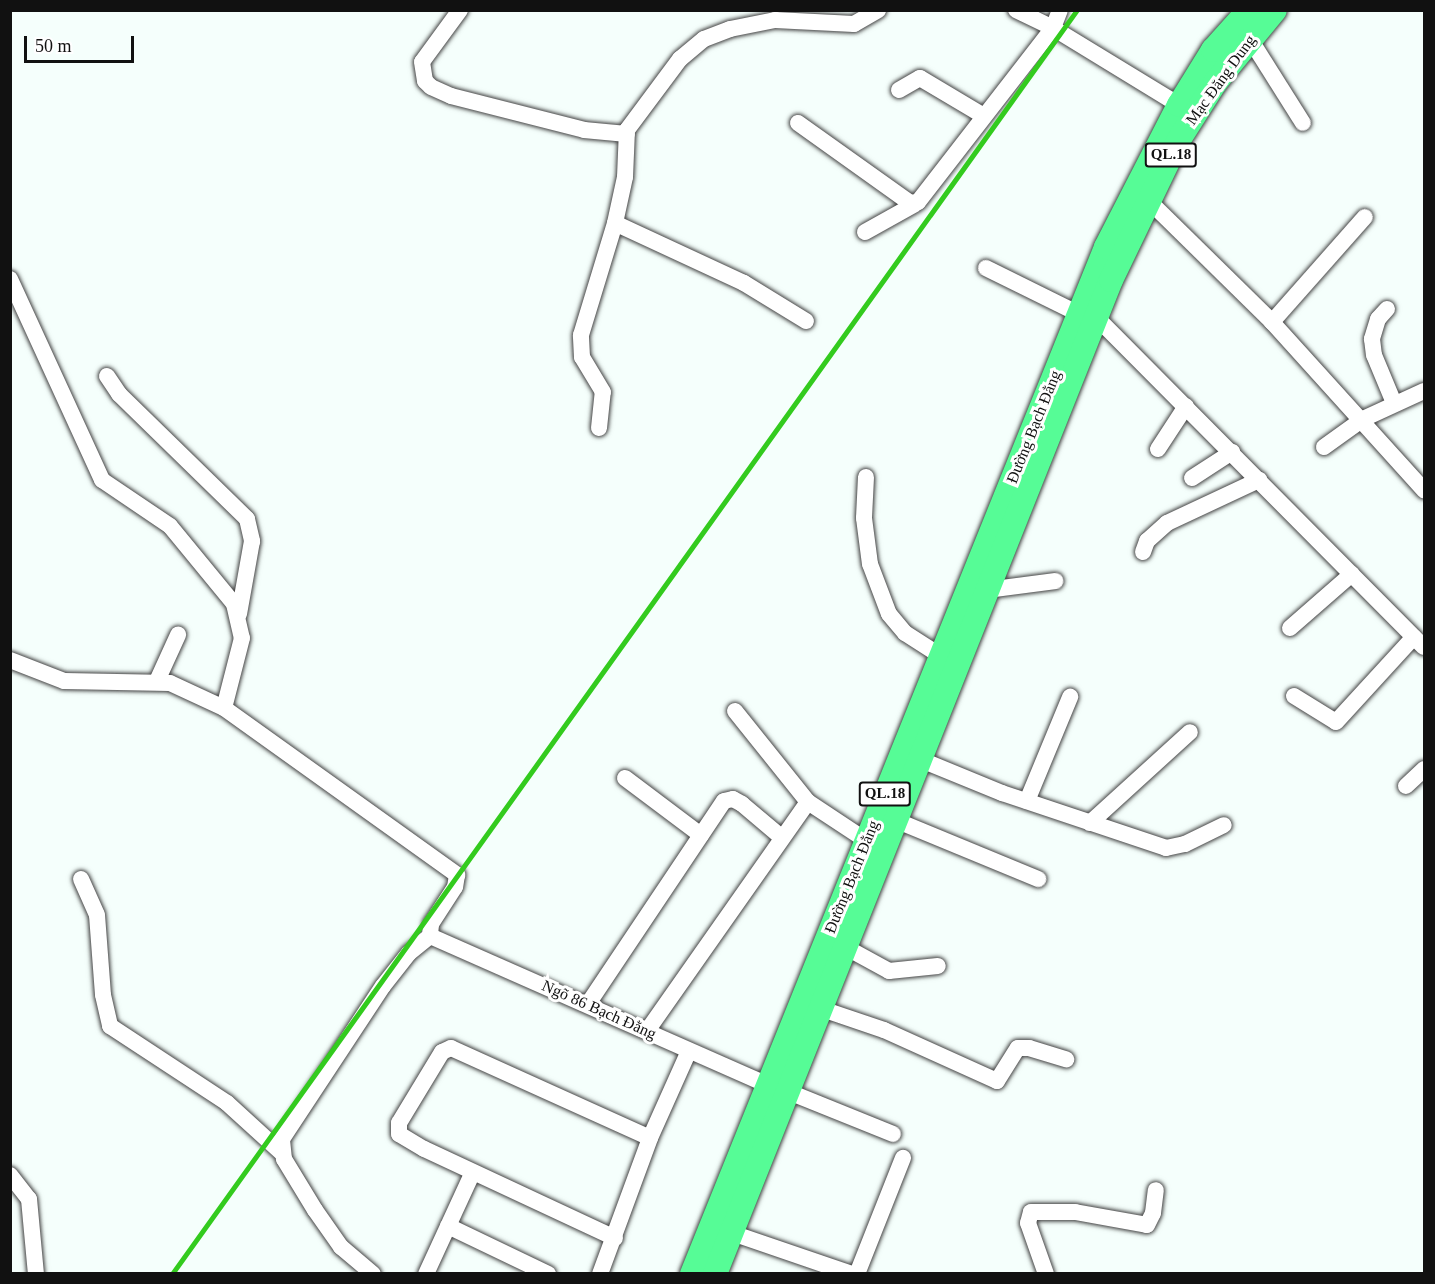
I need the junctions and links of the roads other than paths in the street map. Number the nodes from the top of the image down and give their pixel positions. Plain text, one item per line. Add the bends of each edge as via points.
1 (460, 10) edge
2 (878, 10) edge
3 (1016, 10) edge
4 (1060, 10) edge
5 (1249, 10) edge
6 (1275, 10) edge
7 (1053, 28) junction
8 (1250, 39) junction
9 (898, 90) dead end
10 (1179, 105) junction
11 (984, 116) junction
12 (798, 123) dead end
13 (1303, 123) dead end
14 (627, 134) junction
15 (1148, 200) junction
16 (915, 204) junction
17 (1365, 217) dead end
18 (615, 223) junction
19 (865, 231) dead end
20 (986, 268) dead end
21 (10, 279) edge
22 (1387, 309) dead end
23 (1088, 316) junction
24 (806, 321) dead end
25 (1272, 322) junction
26 (107, 376) dead end
27 (1425, 391) edge
28 (1394, 403) junction
29 (1186, 405) junction
30 (1363, 419) junction
31 (600, 428) dead end
32 (1324, 447) dead end
33 (1158, 449) dead end
34 (1232, 452) junction
35 (866, 477) dead end
36 (1192, 478) dead end
37 (1259, 480) junction
38 (1425, 490) edge
39 (1143, 552) dead end
40 (1352, 574) junction
41 (1055, 581) dead end
42 (987, 590) junction
43 (238, 614) junction
44 (1290, 628) dead end
45 (178, 635) dead end
46 (1419, 642) edge
47 (941, 656) junction
48 (10, 660) edge
49 (157, 681) junction
50 (1294, 696) dead end
51 (1070, 697) dead end
52 (224, 708) junction
53 (735, 711) dead end
54 (1190, 732) dead end
55 (919, 759) junction
56 (1425, 769) edge
57 (625, 778) dead end
58 (1406, 786) dead end
59 (1027, 801) junction
60 (808, 802) junction
61 (895, 820) junction
62 (1090, 823) junction
63 (1224, 825) dead end
64 (701, 835) junction
65 (782, 837) junction
66 (867, 841) junction
67 (81, 879) dead end
68 (1038, 879) dead end
69 (430, 936) junction
70 (848, 948) junction
71 (938, 966) dead end
72 (588, 1004) junction
73 (822, 1009) junction
74 (647, 1031) junction
75 (689, 1051) junction
76 (1066, 1059) dead end
77 (778, 1089) junction
78 (893, 1134) dead end
79 (650, 1138) junction
80 (282, 1153) junction
81 (903, 1158) dead end
82 (472, 1174) junction
83 (10, 1175) edge
84 (1156, 1190) dead end
85 (448, 1226) junction
86 (732, 1233) junction
87 (615, 1238) junction
88 (705, 1270) edge
89 (36, 1274) edge
90 (374, 1274) edge
91 (426, 1274) edge
92 (548, 1274) edge
93 (600, 1274) edge
94 (852, 1274) edge
95 (857, 1274) edge
96 (1046, 1274) edge

1 - 14 street via 422,62 431,87 451,96 584,130
2 - 14 street via 854,24 775,20 704,39 669,72
3 - 7 street
4 - 7 street
5 - 10 highway, Mạc Đăng Dung / QL.18 via 1214,50
6 - 8 highway, Mạc Đăng Dung / QL.18
7 - 10 street
7 - 11 street
8 - 13 street
8 - 15 highway, Mạc Đăng Dung / QL.18 via 1178,141
9 - 11 street via 920,78
10 - 23 highway, Mạc Đăng Dung / QL.18 via 1106,247
11 - 16 street
12 - 16 street
14 - 18 street via 625,177
15 - 23 highway, Mạc Đăng Dung / QL.18
15 - 25 street
16 - 19 street
17 - 25 street
18 - 24 street via 744,282
18 - 31 street via 581,335 582,357 603,392
20 - 23 street
21 - 43 street via 102,480 170,526 222,587
22 - 28 street via 1378,319 1372,339 1374,355
23 - 29 street
23 - 42 highway, Đường Bạch Đằng / QL.18
23 - 47 highway, Đường Bạch Đằng / QL.18
25 - 30 street
26 - 43 street via 119,394 247,519 252,541
27 - 28 street
28 - 30 street
29 - 33 street
29 - 34 street
30 - 32 street
30 - 38 street
34 - 36 street
34 - 37 street
35 - 47 street via 864,518 868,554 889,614 905,633
37 - 39 street via 1167,523 1147,541
37 - 40 street
40 - 44 street
40 - 46 street
41 - 42 street
42 - 55 highway, Đường Bạch Đằng / QL.18
43 - 52 street via 242,638
45 - 49 street
46 - 50 street via 1336,722
47 - 66 highway, Đường Bạch Đằng / QL.18
48 - 49 street via 64,681
49 - 52 street via 178,686
51 - 59 street
52 - 69 street via 457,875 431,924
53 - 60 street
54 - 62 street
55 - 59 street
55 - 61 highway, Đường Bạch Đằng / QL.18
56 - 58 street
57 - 64 street
59 - 62 street
60 - 65 street
60 - 66 street
61 - 68 street
61 - 70 highway, Đường Bạch Đằng / QL.18
62 - 63 street via 1166,848 1185,844
64 - 65 street via 729,799 742,804
64 - 72 street
65 - 74 street
66 - 77 highway, Đường Bạch Đằng / QL.18
67 - 80 street via 97,915 103,995 110,1026 227,1102
69 - 72 street, Ngõ 86 Bạch Đằng
69 - 80 street via 409,953 340,1047 286,1127
70 - 71 street via 889,971
70 - 73 highway, Đường Bạch Đằng / QL.18
72 - 74 street, Ngõ 86 Bạch Đằng
73 - 76 street via 884,1030 997,1081 1018,1048
73 - 77 highway, Đường Bạch Đằng / QL.18
74 - 75 street, Ngõ 86 Bạch Đằng
75 - 77 street, Ngõ 86 Bạch Đằng
75 - 79 street
77 - 78 street, Ngõ 86 Bạch Đằng
77 - 86 highway, Đường Bạch Đằng / QL.18
77 - 88 highway, Đường Bạch Đằng / QL.18
79 - 82 street via 459,1050 447,1049 397,1130
79 - 87 street
80 - 90 street via 330,1231 350,1256
81 - 95 street
82 - 85 street
82 - 87 street
83 - 89 street via 31,1208
84 - 96 street via 1147,1225 1075,1212 1031,1212 1028,1223
85 - 91 street
85 - 92 street
86 - 88 highway, Đường Bạch Đằng / QL.18
86 - 94 street
87 - 93 street

